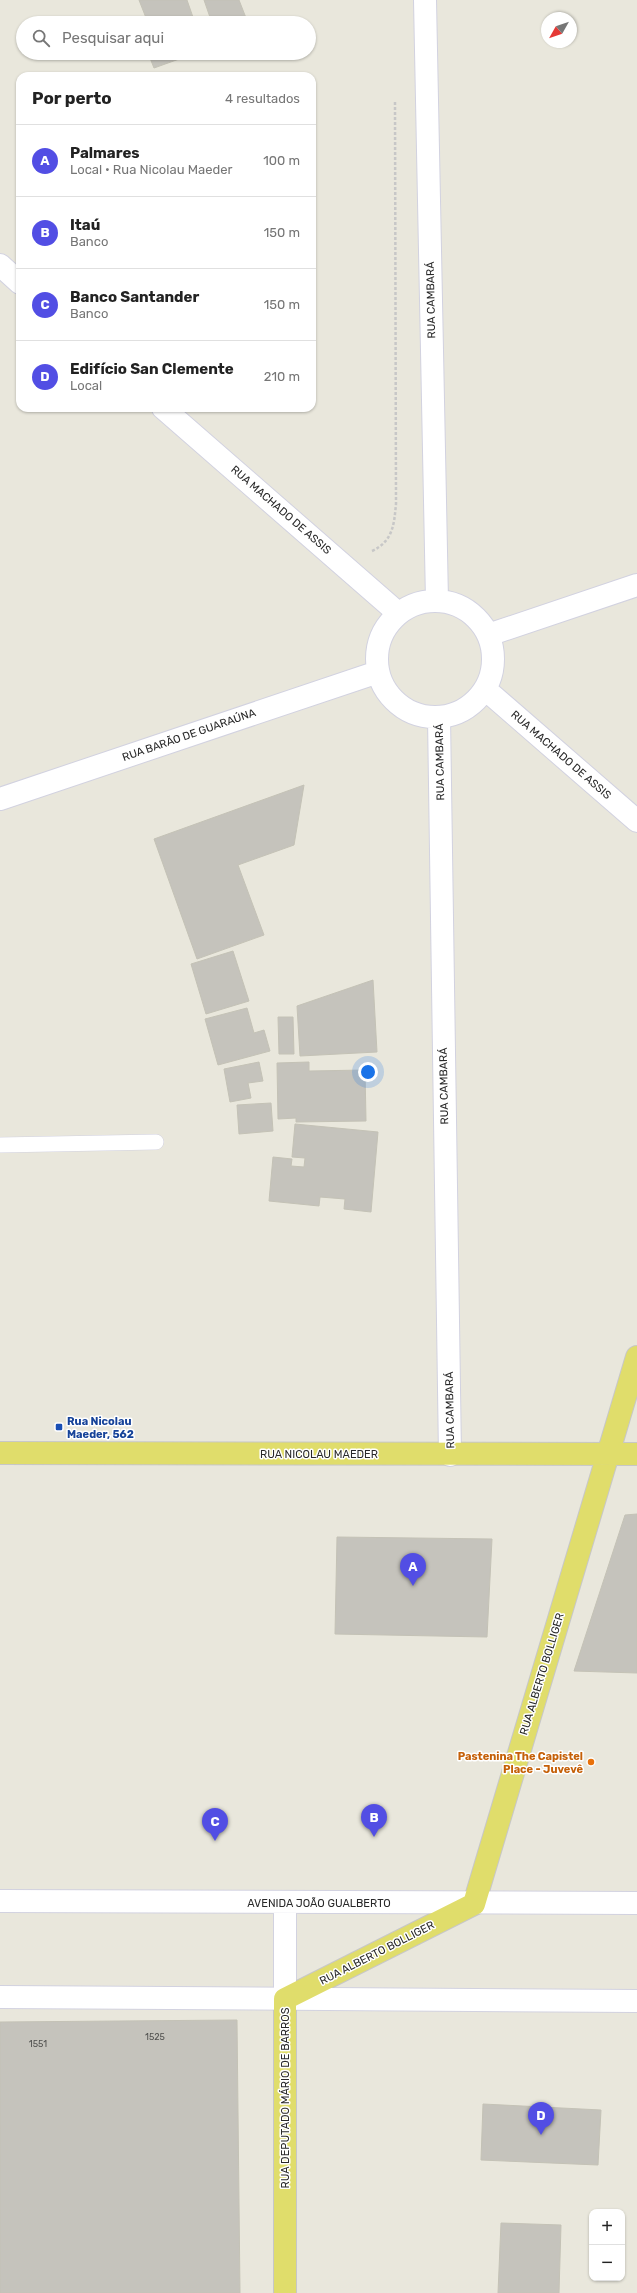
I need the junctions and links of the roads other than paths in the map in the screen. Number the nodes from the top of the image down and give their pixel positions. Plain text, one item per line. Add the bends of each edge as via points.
1 (425, 0) edge
2 (0, 265) edge
3 (16, 279) edge
4 (168, 412) edge
5 (637, 584) edge
6 (437, 601) junction
7 (398, 613) junction
8 (488, 635) junction
9 (378, 672) junction
10 (485, 689) junction
11 (439, 717) junction
12 (0, 799) edge
13 (637, 821) edge
14 (156, 1142) dead end
15 (0, 1145) edge
16 (637, 1357) edge
17 (0, 1453) edge
18 (608, 1454) junction
19 (637, 1454) edge
20 (450, 1455) junction
21 (0, 1901) edge
22 (285, 1902) junction
23 (637, 1903) edge
24 (474, 1904) junction
25 (0, 1997) edge
26 (285, 1999) junction
27 (637, 2001) edge
28 (285, 2293) edge

1 - 6 street, RUA CAMBARÁ
2 - 3 street
4 - 7 street, RUA MACHADO DE ASSIS
5 - 8 street
6 - 7 street via 421,602
6 - 8 street via 452,603 466,610 479,621
7 - 9 street via 386,627 379,641
8 - 10 street via 493,664
9 - 11 street via 384,687 394,700 407,710
9 - 12 street, RUA BARÃO DE GUARAÚNA
10 - 11 street via 471,705 456,713
10 - 13 street, RUA MACHADO DE ASSIS
11 - 20 street, RUA CAMBARÁ
14 - 15 lane
16 - 18 main road, RUA ALBERTO BOLLIGER
17 - 20 main road, RUA NICOLAU MAEDER
18 - 19 main road, RUA NICOLAU MAEDER
18 - 20 main road, RUA NICOLAU MAEDER
18 - 24 main road, RUA ALBERTO BOLLIGER
21 - 22 street, AVENIDA JOÃO GUALBERTO
22 - 24 street, AVENIDA JOÃO GUALBERTO
22 - 26 street, RUA DEPUTADO MÁRIO DE BARROS
23 - 24 street, AVENIDA JOÃO GUALBERTO
24 - 26 main road, RUA ALBERTO BOLLIGER
25 - 26 street
26 - 27 street
26 - 28 main road, RUA DEPUTADO MÁRIO DE BARROS

